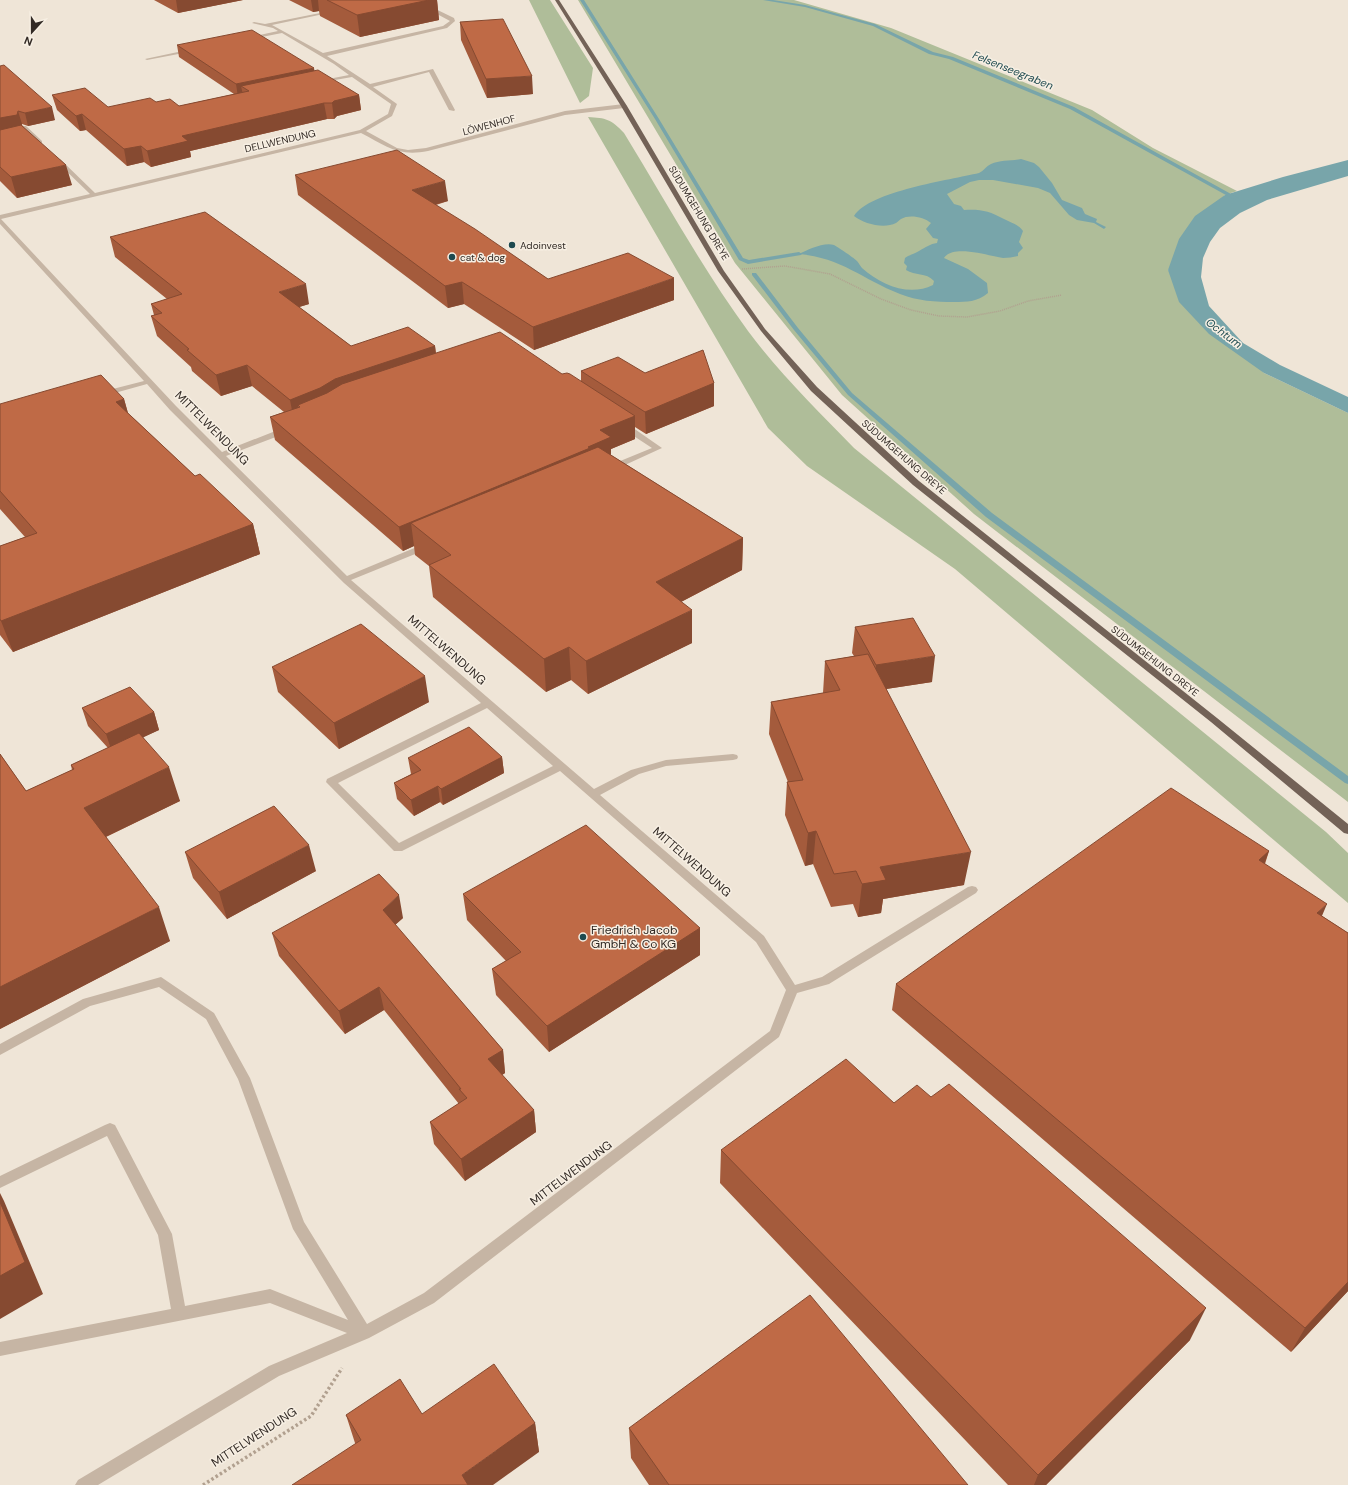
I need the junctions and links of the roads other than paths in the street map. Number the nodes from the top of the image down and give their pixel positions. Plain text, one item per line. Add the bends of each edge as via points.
1 (412, 0) edge
2 (557, 0) edge
3 (339, 10) dead end
4 (254, 23) dead end
5 (264, 25) junction
6 (282, 32) junction
7 (245, 40) edge
8 (200, 49) edge
9 (323, 55) junction
10 (147, 59) dead end
11 (354, 75) junction
12 (314, 84) edge
13 (369, 86) junction
14 (624, 106) junction
15 (452, 110) dead end
16 (24, 128) edge
17 (362, 131) junction
18 (47, 149) edge
19 (53, 155) edge
20 (94, 195) junction
21 (0, 219) edge
22 (148, 382) junction
23 (100, 395) edge
24 (618, 422) edge
25 (292, 427) edge
26 (220, 455) junction
27 (601, 473) edge
28 (432, 543) edge
29 (346, 579) junction
30 (488, 703) junction
31 (733, 757) dead end
32 (561, 766) junction
33 (593, 794) junction
34 (1348, 830) edge
35 (972, 890) dead end
36 (792, 990) junction
37 (0, 1050) edge
38 (0, 1182) edge
39 (179, 1314) junction
40 (364, 1333) junction
41 (0, 1350) edge
42 (83, 1485) edge

1 - 9 street via 452,18 453,21 445,27
2 - 14 main road, SÜDUMGEHUNG DREYE
3 - 5 street
4 - 5 street, DELLWENDUNG
5 - 6 street, DELLWENDUNG
6 - 7 street
6 - 9 street, DELLWENDUNG
8 - 10 street
9 - 11 street, DELLWENDUNG
11 - 12 street
11 - 13 street, DELLWENDUNG
13 - 15 street via 431,70
13 - 17 street, DELLWENDUNG via 394,104 390,115
14 - 17 street, LÖWENHOF via 565,113 426,150 408,152 395,149
14 - 34 main road, SÜDUMGEHUNG DREYE via 721,271 763,330 814,389 916,483
16 - 18 street
17 - 20 street, DELLWENDUNG
19 - 20 street
20 - 21 street, DELLWENDUNG
21 - 22 street, MITTELWENDUNG
22 - 23 street
22 - 26 street, MITTELWENDUNG
24 - 27 street via 658,448
25 - 26 street
26 - 29 street, MITTELWENDUNG
28 - 29 street
29 - 30 street, MITTELWENDUNG
30 - 32 street, MITTELWENDUNG
30 - 32 street via 331,782 398,848
31 - 33 street via 666,763 635,772
32 - 33 street, MITTELWENDUNG
33 - 36 street, MITTELWENDUNG via 760,939
35 - 36 street via 825,981
36 - 40 street, MITTELWENDUNG via 775,1034 429,1298
37 - 40 street via 87,1002 161,982 210,1016 244,1078 298,1225
38 - 39 street via 110,1129 165,1234
39 - 40 street via 270,1296
39 - 41 street
40 - 42 street, MITTELWENDUNG via 274,1371

